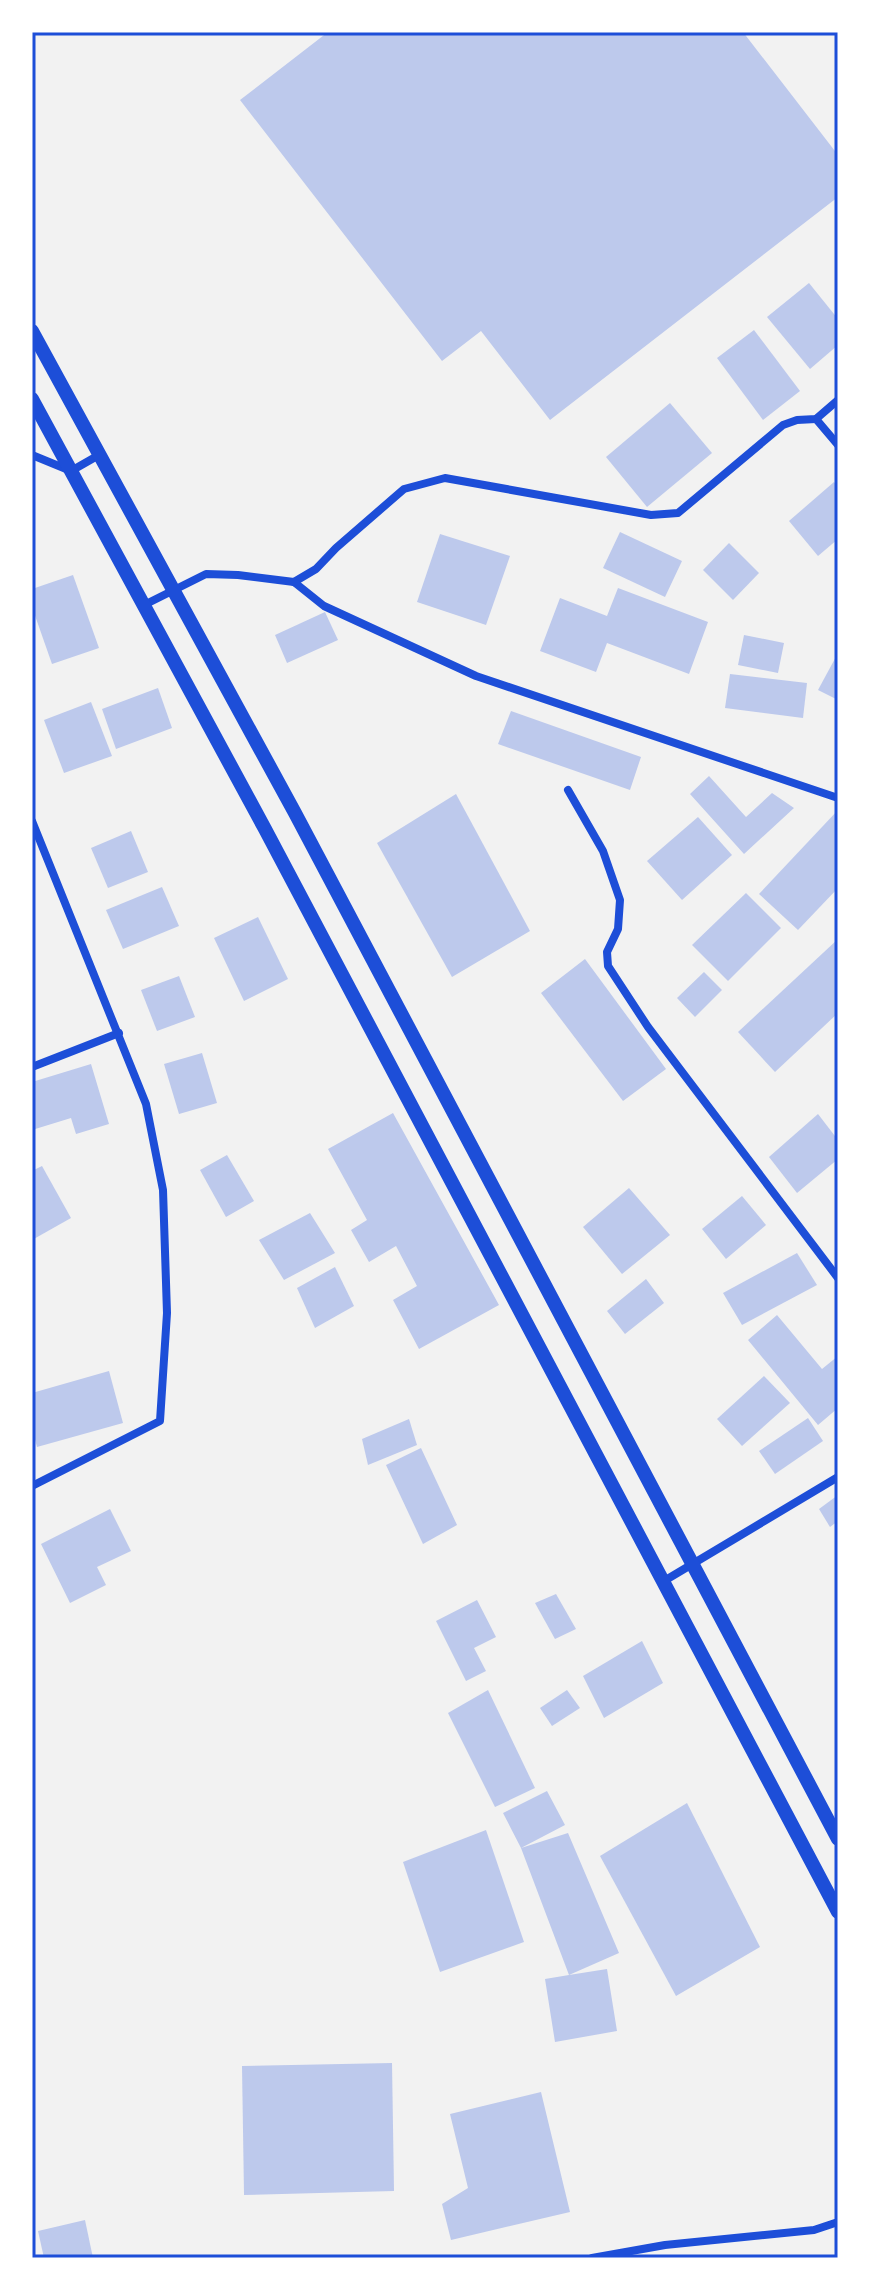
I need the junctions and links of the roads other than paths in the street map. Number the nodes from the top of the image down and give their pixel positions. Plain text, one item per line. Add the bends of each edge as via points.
1 (32, 331) edge
2 (32, 399) edge
3 (838, 400) edge
4 (816, 419) junction
5 (838, 445) edge
6 (32, 455) edge
7 (99, 455) junction
8 (71, 471) junction
9 (294, 582) junction
10 (172, 591) junction
11 (144, 605) junction
12 (568, 790) dead end
13 (838, 798) edge
14 (32, 821) edge
15 (119, 1033) junction
16 (32, 1067) edge
17 (838, 1278) edge
18 (838, 1477) edge
19 (32, 1486) edge
20 (694, 1565) junction
21 (664, 1581) junction
22 (838, 1839) edge
23 (835, 1906) edge
24 (838, 2222) edge
25 (592, 2258) edge

1 - 7 street
2 - 8 street
3 - 4 street
4 - 5 street
4 - 9 street via 783,425 678,513 651,515 445,478 404,489 316,569
6 - 8 street
7 - 8 street
7 - 10 street
8 - 11 street
9 - 10 street via 206,574
9 - 13 street via 324,606 476,676
10 - 11 street
10 - 20 street via 303,826
11 - 21 street
12 - 17 street via 603,851 620,900 608,966
14 - 15 street
15 - 16 street
15 - 19 street via 146,1104 163,1190 167,1313 160,1421
18 - 20 street
20 - 21 street
20 - 22 street
21 - 23 street
24 - 25 street via 814,2230

